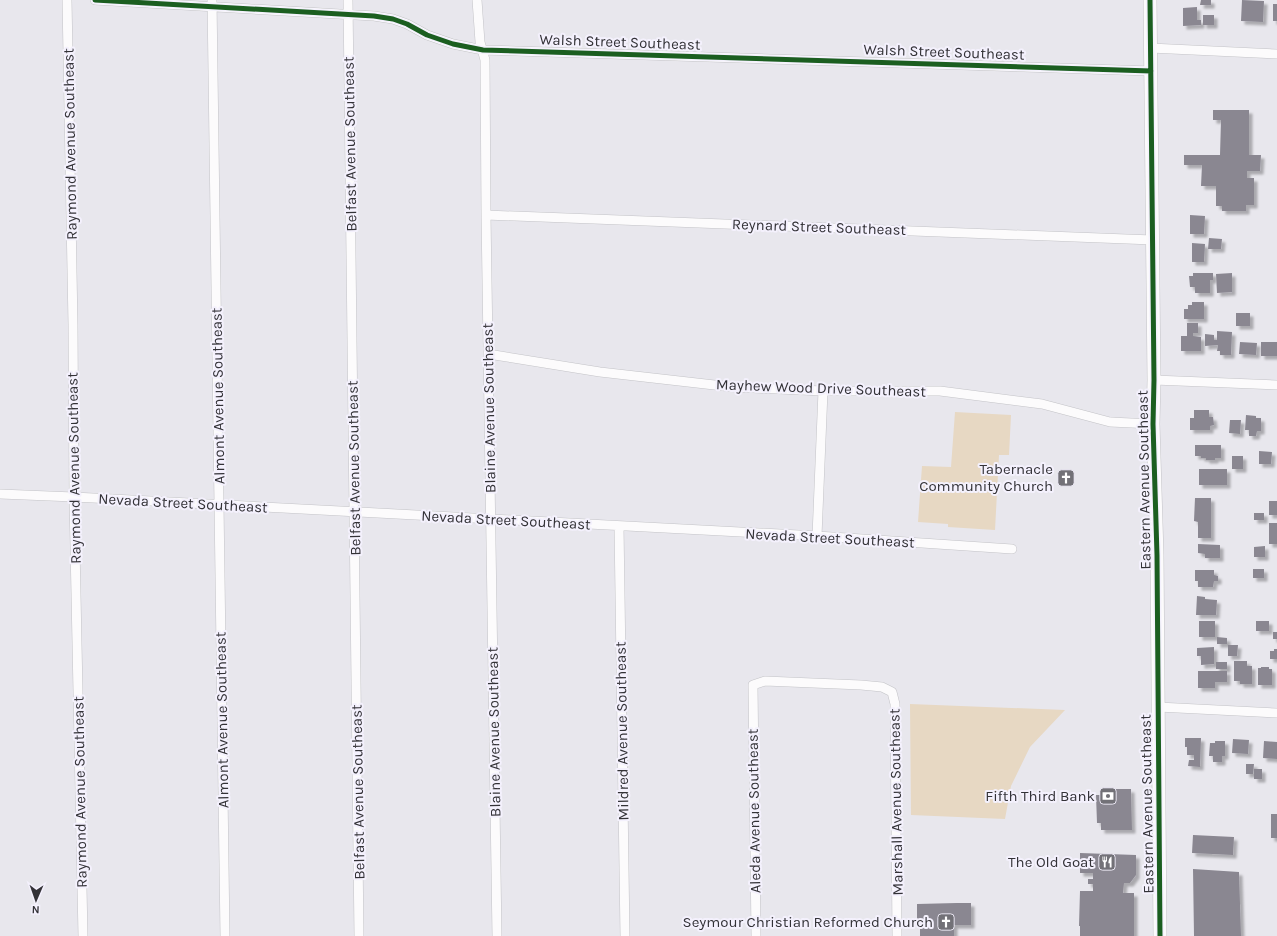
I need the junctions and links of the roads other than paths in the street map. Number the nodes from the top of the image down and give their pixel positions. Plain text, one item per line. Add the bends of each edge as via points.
1 (68, 0) edge
2 (95, 0) edge
3 (348, 0) edge
4 (477, 0) edge
5 (1150, 0) edge
6 (212, 4) edge
7 (348, 14) junction
8 (1150, 48) junction
9 (483, 50) junction
10 (1277, 54) edge
11 (1150, 71) junction
12 (486, 215) junction
13 (1153, 240) junction
14 (488, 354) junction
15 (1154, 380) junction
16 (1277, 385) edge
17 (822, 391) junction
18 (1153, 424) junction
19 (0, 494) edge
20 (74, 497) junction
21 (219, 505) junction
22 (355, 511) junction
23 (491, 519) junction
24 (619, 526) junction
25 (817, 536) junction
26 (1012, 549) dead end
27 (753, 685) joint
28 (1158, 707) junction
29 (1277, 713) edge
30 (83, 936) edge
31 (225, 936) edge
32 (359, 936) edge
33 (497, 936) edge
34 (625, 936) edge
35 (756, 936) edge
36 (897, 936) edge
37 (1160, 936) edge

1 - 20 street, Raymond Avenue Southeast
2 - 6 street, Walsh Street Southeast
3 - 7 street, Belfast Avenue Southeast
4 - 9 street, Blaine Avenue Southeast
5 - 8 main road, Eastern Avenue Southeast
6 - 7 street, Walsh Street Southeast
6 - 21 street, Almont Avenue Southeast
7 - 9 street, Walsh Street Southeast via 393,19 453,44
7 - 22 street, Belfast Avenue Southeast
8 - 10 street
8 - 11 main road, Eastern Avenue Southeast
9 - 11 street, Walsh Street Southeast
9 - 12 street, Blaine Avenue Southeast
11 - 13 main road, Eastern Avenue Southeast
12 - 13 street, Reynard Street Southeast
12 - 14 street, Blaine Avenue Southeast
13 - 15 main road, Eastern Avenue Southeast
14 - 17 street, Mayhew Wood Drive Southeast via 675,381 732,387
14 - 23 street, Blaine Avenue Southeast
15 - 16 street
15 - 18 main road, Eastern Avenue Southeast
17 - 18 street, Mayhew Wood Drive Southeast via 940,391 1042,404 1110,422
17 - 25 street
18 - 28 main road, Eastern Avenue Southeast
19 - 20 street, Nevada Street Southeast
20 - 21 street, Nevada Street Southeast
20 - 30 street, Raymond Avenue Southeast
21 - 22 street, Nevada Street Southeast
21 - 31 street, Almont Avenue Southeast
22 - 23 street, Nevada Street Southeast
22 - 32 street, Belfast Avenue Southeast
23 - 24 street, Nevada Street Southeast
23 - 33 street, Blaine Avenue Southeast
24 - 25 street, Nevada Street Southeast
24 - 34 street, Mildred Avenue Southeast
25 - 26 street, Nevada Street Southeast
27 - 35 street, Aleda Avenue Southeast
27 - 36 street, Marshall Avenue Southeast via 765,681 861,685 882,687 892,692 895,704
28 - 29 street
28 - 37 main road, Eastern Avenue Southeast

